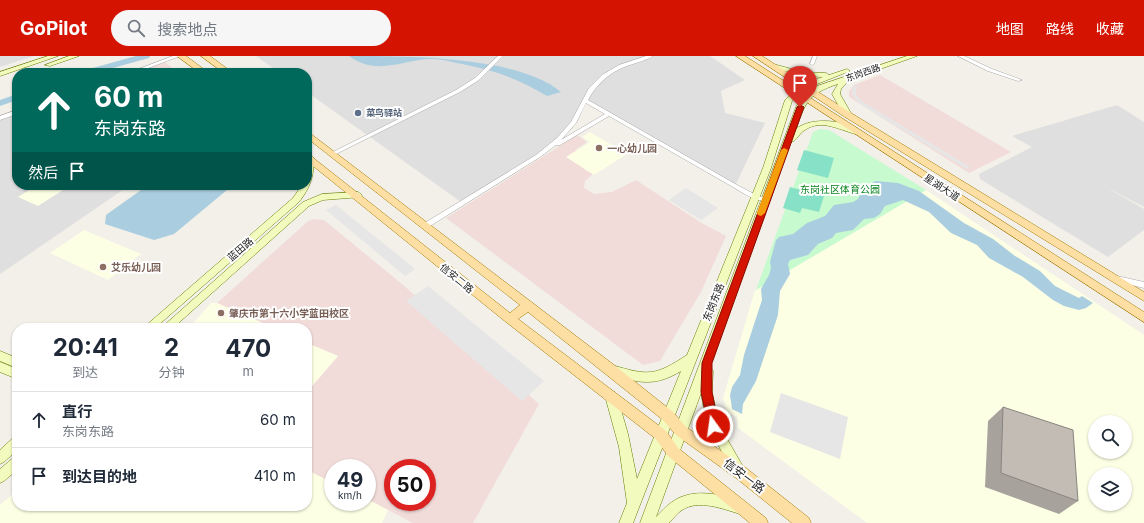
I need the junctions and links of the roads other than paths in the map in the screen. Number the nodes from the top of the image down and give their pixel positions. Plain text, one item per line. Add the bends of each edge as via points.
1 (55, 56) edge
2 (76, 56) edge
3 (180, 56) edge
4 (204, 56) edge
5 (501, 56) edge
6 (651, 56) edge
7 (752, 56) edge
8 (757, 56) edge
9 (815, 56) edge
10 (894, 56) edge
11 (914, 56) edge
12 (960, 56) edge
13 (741, 57) edge
14 (812, 64) dead end
15 (773, 66) junction
16 (18, 68) edge
17 (39, 68) edge
18 (145, 68) edge
19 (198, 68) edge
20 (222, 68) edge
21 (12, 70) edge
22 (853, 70) junction
23 (0, 74) edge
24 (840, 74) junction
25 (860, 74) junction
26 (12, 76) edge
27 (847, 78) junction
28 (0, 80) edge
29 (1020, 80) dead end
30 (804, 86) junction
31 (796, 91) junction
32 (813, 92) junction
33 (806, 98) junction
34 (585, 100) junction
35 (12, 114) edge
36 (609, 114) junction
37 (848, 115) junction
38 (0, 118) edge
39 (859, 133) junction
40 (312, 138) edge
41 (786, 146) junction
42 (332, 154) junction
43 (538, 156) junction
44 (312, 160) edge
45 (304, 190) edge
46 (358, 196) junction
47 (761, 198) junction
48 (425, 226) junction
49 (1114, 278) junction
50 (1144, 285) edge
51 (1144, 297) edge
52 (527, 306) junction
53 (1144, 318) edge
54 (510, 319) junction
55 (154, 323) edge
56 (172, 323) edge
57 (0, 356) edge
58 (691, 358) junction
59 (12, 361) edge
60 (707, 363) junction
61 (0, 367) edge
62 (610, 369) junction
63 (12, 372) edge
64 (680, 387) junction
65 (695, 394) junction
66 (611, 396) junction
67 (668, 416) junction
68 (681, 431) junction
69 (661, 435) junction
70 (673, 452) junction
71 (12, 466) edge
72 (741, 473) junction
73 (644, 476) junction
74 (0, 477) edge
75 (661, 484) junction
76 (633, 505) junction
77 (744, 510) junction
78 (626, 523) edge
79 (647, 523) edge
80 (659, 523) edge
81 (761, 523) edge
82 (804, 523) edge

1 - 16 main road
2 - 17 main road
3 - 18 street
3 - 19 main road
4 - 20 main road
5 - 42 street via 477,79 453,94
6 - 34 street via 621,66 604,76
7 - 13 main road
8 - 15 main road, 星湖大道
9 - 14 street
10 - 22 main road, 东岗西路
11 - 25 main road, 东岗西路
12 - 29 street
13 - 31 main road, 星湖大道
15 - 24 main road via 803,74
15 - 30 main road, 星湖大道
21 - 23 main road
22 - 24 main road, 东岗西路
22 - 25 main road
24 - 30 main road, 东岗西路
25 - 27 main road, 东岗西路
26 - 28 main road
27 - 32 main road, 东岗西路
27 - 37 main road via 836,94
30 - 31 main road, 东岗东路
30 - 32 main road, 星湖大道
31 - 33 main road, 星湖大道
31 - 47 main road, 东岗东路 via 788,100 767,168
32 - 33 main road, 东岗东路
32 - 37 main road, 星湖大道
33 - 39 main road, 星湖大道
33 - 41 main road, 东岗东路
34 - 36 street
34 - 43 street via 573,123 559,139
35 - 38 street
36 - 43 street
36 - 47 street
37 - 49 main road, 星湖大道
39 - 41 main road via 831,125 809,124
39 - 53 main road, 星湖大道
40 - 42 main road, 信安二路
41 - 47 main road, 东岗东路
42 - 48 main road, 信安二路
43 - 48 street
44 - 46 main road, 信安二路
45 - 55 main road, 蓝田路
46 - 54 main road, 信安二路
46 - 56 main road, 蓝田路 via 322,197 306,204
47 - 58 main road, 东岗东路
47 - 60 main road, 东岗东路
48 - 52 main road, 信安二路
49 - 50 street
49 - 51 main road, 星湖大道
52 - 54 main road
52 - 62 main road, 信安二路
54 - 66 main road, 信安二路
57 - 59 main road
58 - 62 main road via 672,372 655,378 639,377
58 - 64 main road, 东岗东路
60 - 65 main road, 东岗东路
60 - 72 main road via 706,392 713,426
61 - 63 main road
62 - 67 main road, 信安一路
64 - 65 main road
64 - 67 main road, 东岗东路
65 - 68 main road, 东岗东路
66 - 69 main road
66 - 76 main road via 622,427
67 - 68 main road, 信安一路
67 - 69 main road, 东岗东路
68 - 70 main road, 东岗东路
68 - 72 main road, 信安一路
69 - 70 main road
69 - 73 main road, 东岗东路
70 - 75 main road, 东岗东路
70 - 77 main road
71 - 74 main road
72 - 82 main road, 信安一路
73 - 75 main road
73 - 76 main road, 东岗东路
75 - 79 main road, 东岗东路
76 - 78 main road, 东岗东路
77 - 80 main road via 706,499 694,500 676,507
77 - 81 main road

